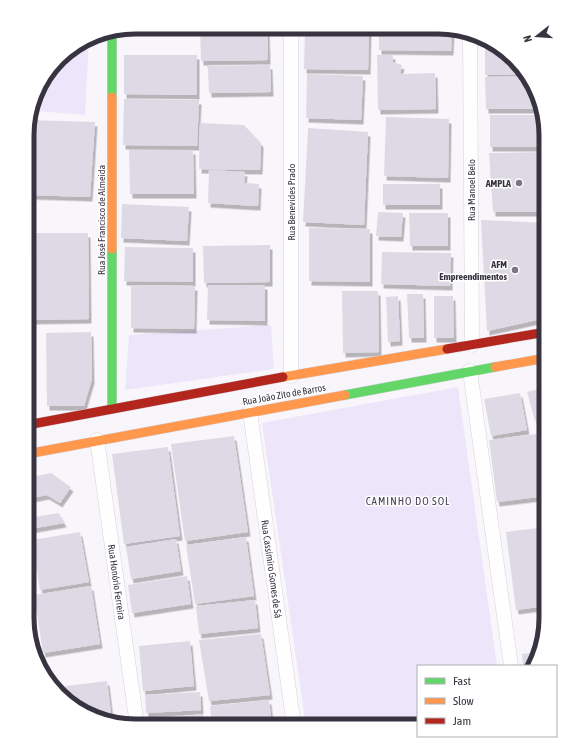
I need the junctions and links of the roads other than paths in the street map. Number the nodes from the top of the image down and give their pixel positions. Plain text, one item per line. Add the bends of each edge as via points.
1 (291, 34) edge
2 (112, 36) edge
3 (470, 39) edge
4 (539, 333) edge
5 (472, 345) junction
6 (539, 359) edge
7 (470, 371) junction
8 (291, 376) junction
9 (112, 409) junction
10 (250, 412) junction
11 (34, 424) edge
12 (97, 440) junction
13 (34, 453) edge
14 (511, 665) edge
15 (136, 719) edge
16 (293, 719) edge

1 - 8 street, Rua Benevides Prado
2 - 9 street, Rua José Francisco de Almeida
3 - 5 street, Rua Manoel Belo
4 - 5 street, Rua João Zito de Barros
5 - 8 street, Rua João Zito de Barros
6 - 7 street, Rua João Zito de Barros
7 - 10 street, Rua João Zito de Barros
7 - 14 street
8 - 9 street, Rua João Zito de Barros via 136,408
9 - 11 street, Rua João Zito de Barros
10 - 12 street, Rua João Zito de Barros via 140,428
10 - 16 street, Rua Cassimiro Gomes de Sá
12 - 13 street, Rua João Zito de Barros
12 - 15 street, Rua Honório Ferreira

